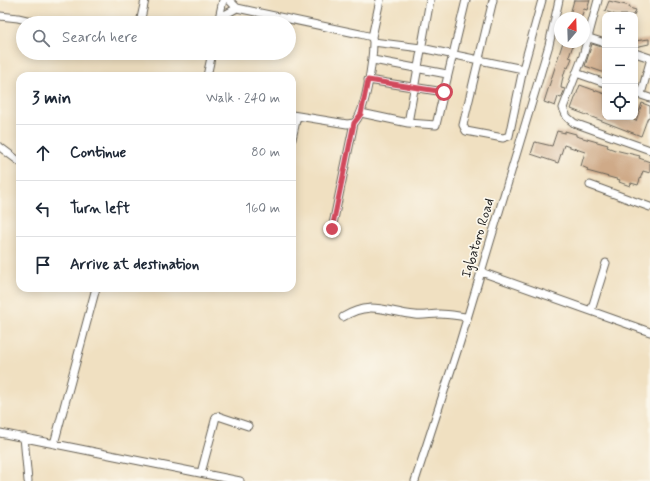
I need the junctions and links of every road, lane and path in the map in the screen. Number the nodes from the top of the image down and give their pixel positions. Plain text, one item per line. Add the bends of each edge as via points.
1 (145, 0) edge
2 (223, 0) edge
3 (229, 0) edge
4 (380, 0) edge
5 (430, 0) edge
6 (466, 0) edge
7 (493, 0) edge
8 (542, 0) edge
9 (559, 0) edge
10 (598, 0) edge
11 (237, 8) junction
12 (0, 16) edge
13 (142, 16) edge
14 (219, 16) edge
15 (225, 16) edge
16 (272, 16) edge
17 (16, 18) edge
18 (296, 21) edge
19 (590, 34) edge
20 (590, 38) edge
21 (373, 39) junction
22 (602, 42) edge
23 (421, 48) junction
24 (585, 48) edge
25 (453, 54) junction
26 (638, 54) edge
27 (650, 58) edge
28 (478, 59) junction
29 (210, 60) edge
30 (374, 60) junction
31 (650, 62) edge
32 (417, 68) junction
33 (523, 69) junction
34 (208, 72) edge
35 (576, 73) junction
36 (447, 74) junction
37 (368, 80) junction
38 (602, 81) edge
39 (414, 86) junction
40 (444, 92) junction
41 (638, 94) edge
42 (650, 98) edge
43 (361, 114) junction
44 (296, 116) edge
45 (354, 123) junction
46 (408, 123) junction
47 (0, 147) edge
48 (650, 150) edge
49 (16, 159) edge
50 (590, 185) dead end
51 (650, 206) edge
52 (332, 229) dead end
53 (606, 263) dead end
54 (481, 272) junction
55 (95, 292) edge
56 (591, 310) junction
57 (343, 317) dead end
58 (467, 318) junction
59 (650, 332) edge
60 (248, 426) dead end
61 (0, 433) edge
62 (24, 437) junction
63 (54, 444) junction
64 (205, 476) edge
65 (28, 481) edge
66 (240, 481) edge
67 (415, 481) edge

1 - 13 street
2 - 14 street
3 - 11 street
4 - 21 street
5 - 23 street
6 - 25 street
7 - 28 street
8 - 33 street
9 - 54 street, Igbatoro Road via 549,45
10 - 19 street
11 - 15 street
11 - 16 street
12 - 17 street
18 - 21 street
20 - 22 street
21 - 23 street
21 - 30 street
23 - 25 street
23 - 32 street
24 - 35 street
25 - 28 street
25 - 36 street
26 - 27 street
28 - 33 street
28 - 33 street via 463,125 466,131 503,138 509,136
29 - 34 street
30 - 32 street
30 - 37 street
31 - 41 street
32 - 36 street
32 - 39 street
35 - 38 street
35 - 48 street via 563,108 567,117 574,123
36 - 40 street
37 - 39 street
37 - 43 street
39 - 40 street
39 - 46 street
40 - 46 street via 436,125
41 - 42 street
43 - 45 street
43 - 46 street
44 - 45 street
45 - 52 street
47 - 49 street
50 - 51 street
53 - 56 street
54 - 56 street
54 - 58 street, Igbatoro Road
55 - 63 street
56 - 59 street
57 - 58 street via 355,310 383,308 417,316 439,314
58 - 67 street, Igbatoro Road
60 - 64 street via 216,417
61 - 62 street
62 - 63 street
62 - 65 street
63 - 64 street
64 - 66 street

